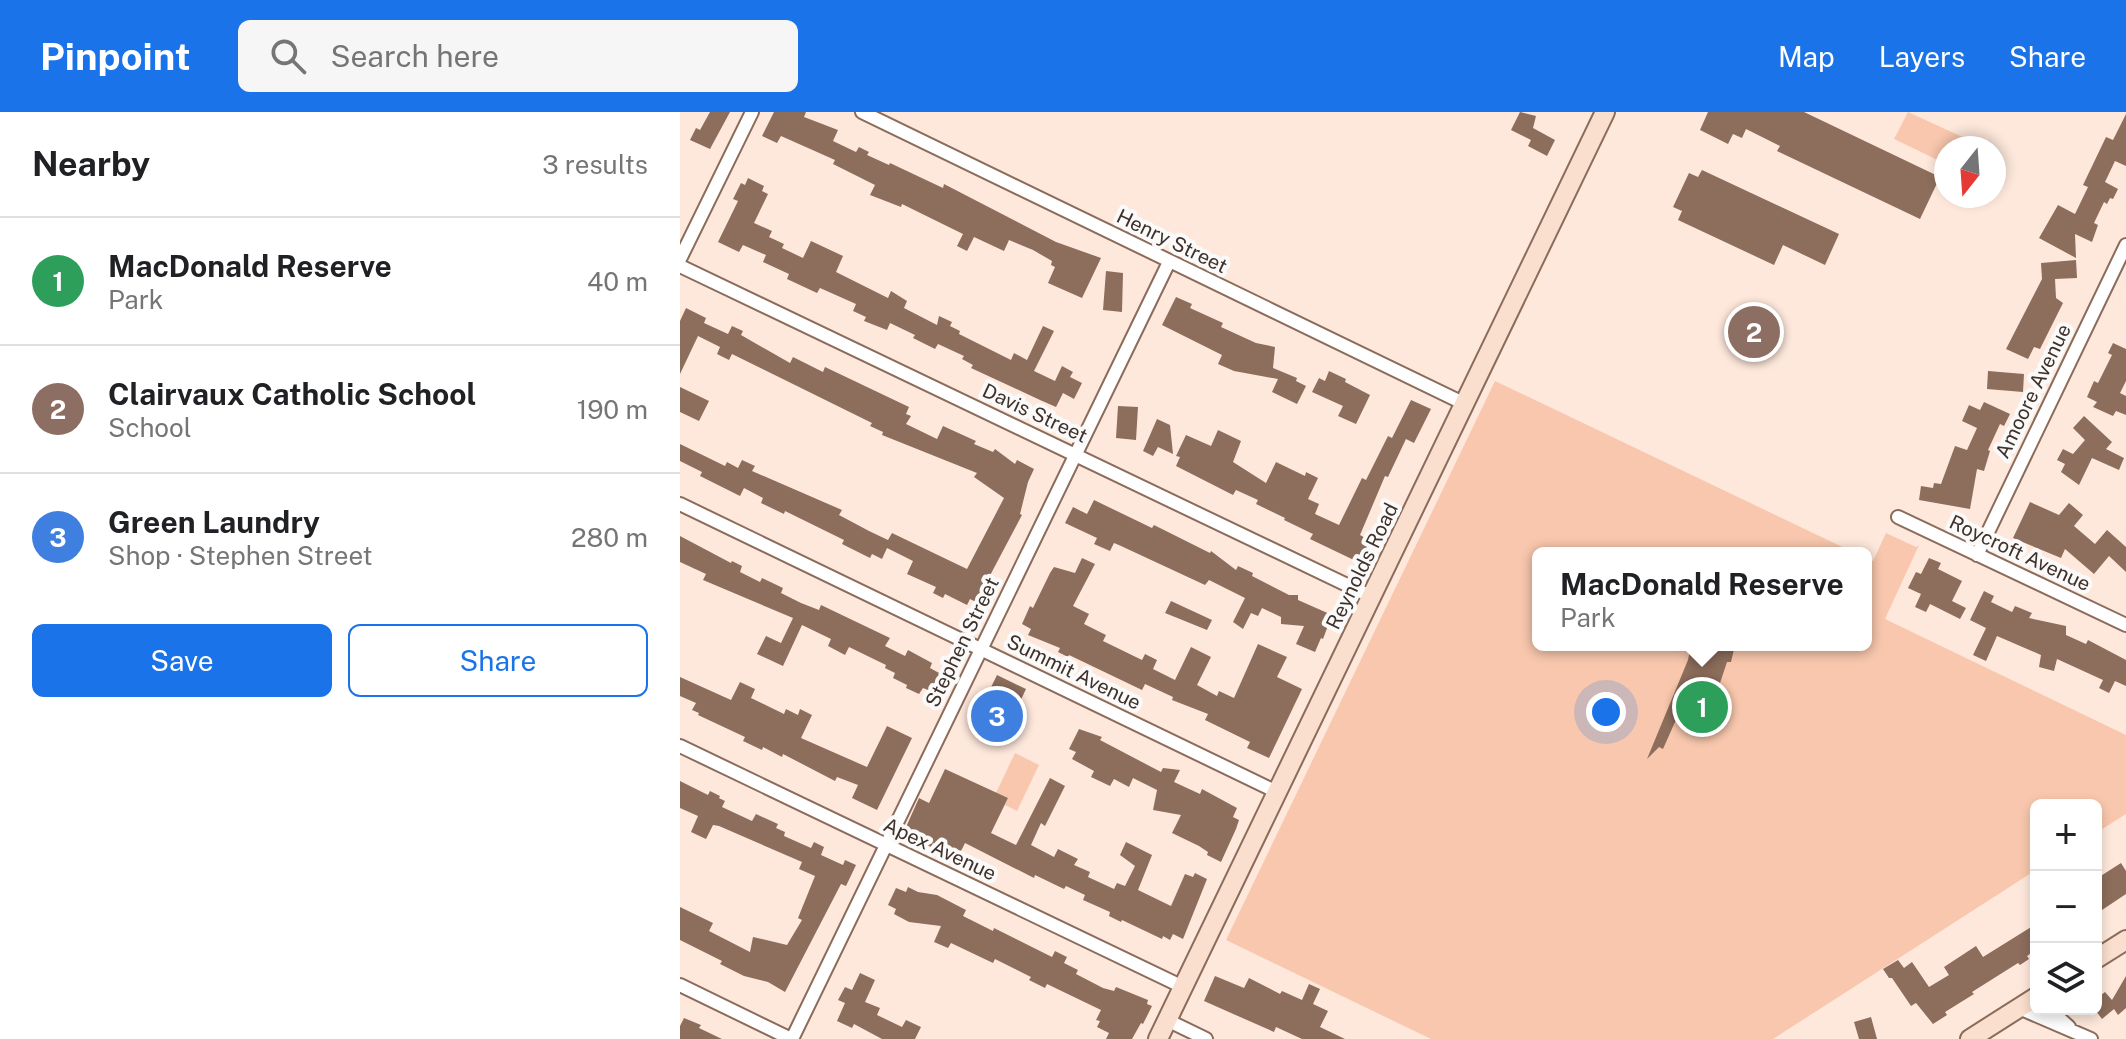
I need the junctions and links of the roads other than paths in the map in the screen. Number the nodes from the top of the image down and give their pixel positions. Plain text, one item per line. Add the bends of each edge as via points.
1 (752, 112) edge
2 (862, 112) edge
3 (1605, 112) edge
4 (2126, 245) edge
5 (680, 259) edge
6 (1169, 262) junction
7 (680, 266) edge
8 (1465, 404) junction
9 (1076, 454) junction
10 (680, 504) edge
11 (1898, 517) dead end
12 (1977, 555) junction
13 (1372, 597) junction
14 (2126, 625) edge
15 (981, 650) junction
16 (680, 746) edge
17 (1277, 792) junction
18 (886, 846) junction
19 (2126, 940) edge
20 (2102, 955) edge
21 (680, 985) edge
22 (1183, 987) junction
23 (2030, 1001) edge
24 (2019, 1008) junction
25 (2057, 1015) edge
26 (1167, 1020) junction
27 (2075, 1031) junction
28 (791, 1039) edge
29 (1158, 1039) edge
30 (1206, 1039) edge
31 (1970, 1039) edge
32 (2091, 1039) edge

1 - 5 street
2 - 6 street, Henry Street
3 - 8 street, Reynolds Road
4 - 12 street, Amoore Avenue
6 - 8 street, Henry Street
6 - 9 street, Stephen Street
7 - 9 street, Davis Street
8 - 13 street, Reynolds Road
9 - 13 street, Davis Street
9 - 15 street, Stephen Street
10 - 15 street, Summit Avenue
11 - 12 street, Roycroft Avenue
12 - 14 street, Roycroft Avenue
13 - 17 street, Reynolds Road
15 - 17 street, Summit Avenue
15 - 18 street, Stephen Street
16 - 18 street, Apex Avenue
17 - 22 street, Reynolds Road
18 - 22 street, Apex Avenue
18 - 28 street, Stephen Street
19 - 20 street
21 - 28 street
22 - 26 street, Reynolds Road
23 - 24 street
24 - 27 street
24 - 31 street
25 - 27 street
26 - 29 street, Reynolds Road
26 - 30 street
27 - 32 street

